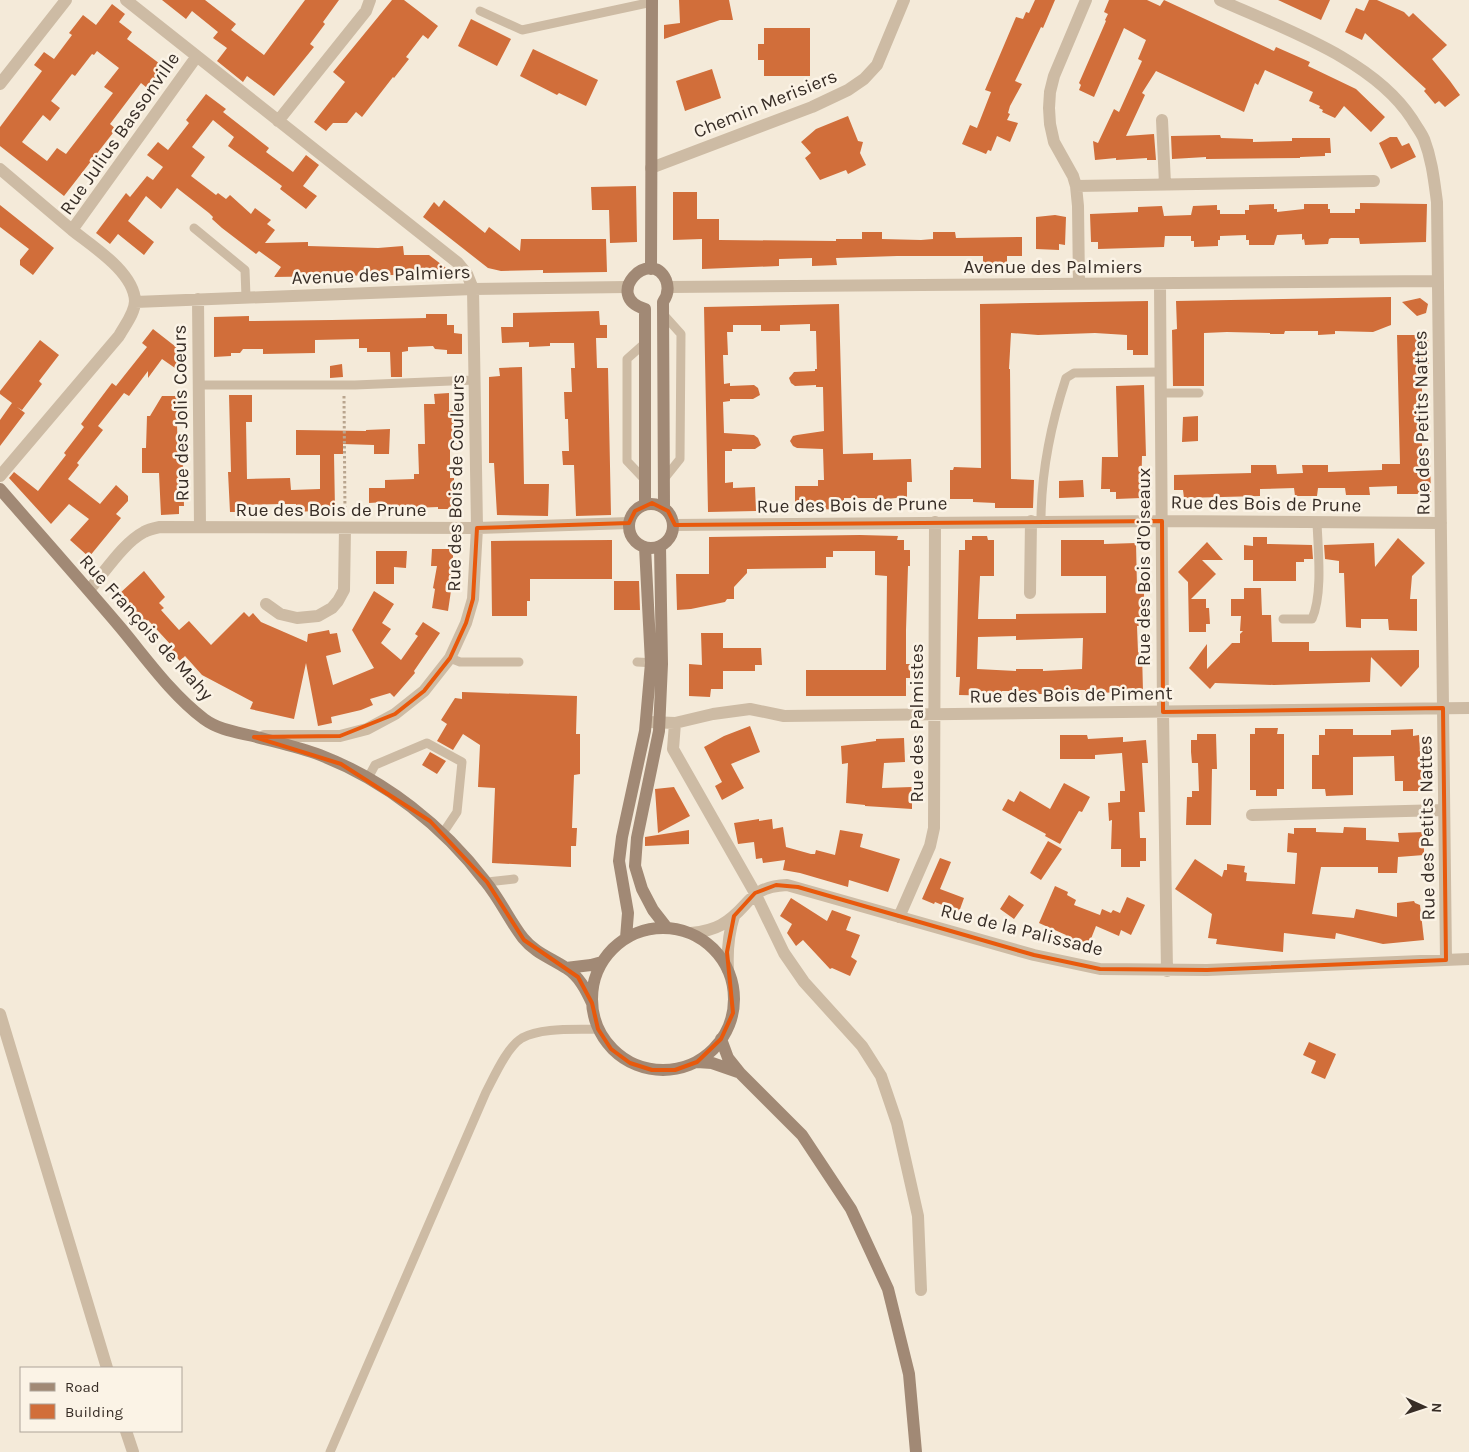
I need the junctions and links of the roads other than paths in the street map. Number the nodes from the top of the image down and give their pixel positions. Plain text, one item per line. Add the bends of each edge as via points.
1 (66, 0) edge
2 (126, 0) edge
3 (370, 0) edge
4 (904, 0) edge
5 (1086, 0) edge
6 (1220, 0) edge
7 (652, 1) edge
8 (480, 11) dead end
9 (197, 56) junction
10 (0, 84) edge
11 (278, 120) junction
12 (1162, 120) dead end
13 (651, 168) junction
14 (0, 169) edge
15 (1374, 181) dead end
16 (1165, 184) junction
17 (1076, 186) junction
18 (194, 228) dead end
19 (72, 230) junction
20 (651, 269) junction
21 (1438, 282) junction
22 (1079, 284) junction
23 (1160, 284) junction
24 (628, 287) junction
25 (668, 288) junction
26 (473, 289) junction
27 (246, 297) junction
28 (198, 299) junction
29 (135, 302) junction
30 (663, 308) junction
31 (645, 343) junction
32 (1161, 372) junction
33 (475, 380) junction
34 (199, 385) junction
35 (1161, 393) junction
36 (1199, 393) dead end
37 (0, 476) edge
38 (664, 479) junction
39 (645, 480) junction
40 (0, 489) edge
41 (645, 504) junction
42 (664, 507) junction
43 (1162, 520) junction
44 (1036, 521) junction
45 (935, 522) junction
46 (1318, 522) junction
47 (629, 523) junction
48 (1441, 523) junction
49 (674, 526) junction
50 (200, 527) junction
51 (345, 528) junction
52 (477, 528) junction
53 (660, 546) junction
54 (645, 547) junction
55 (89, 590) junction
56 (1030, 593) dead end
57 (266, 604) dead end
58 (1283, 619) dead end
59 (450, 658) junction
60 (519, 662) dead end
61 (636, 662) dead end
62 (657, 663) junction
63 (1443, 708) junction
64 (1469, 708) edge
65 (1163, 712) junction
66 (933, 714) junction
67 (646, 722) junction
68 (660, 723) junction
69 (675, 723) junction
70 (254, 736) junction
71 (368, 778) junction
72 (1444, 810) junction
73 (1252, 815) dead end
74 (443, 833) junction
75 (514, 879) dead end
76 (487, 882) junction
77 (755, 893) junction
78 (734, 916) junction
79 (899, 917) junction
80 (667, 928) junction
81 (691, 933) junction
82 (626, 938) junction
83 (1469, 959) edge
84 (1446, 960) junction
85 (602, 962) junction
86 (566, 968) junction
87 (728, 970) junction
88 (1168, 971) junction
89 (592, 1003) junction
90 (0, 1014) edge
91 (598, 1029) junction
92 (721, 1039) junction
93 (697, 1062) junction
94 (740, 1073) junction
95 (921, 1290) dead end
96 (107, 1367) edge
97 (126, 1432) edge
98 (133, 1452) edge
99 (330, 1452) edge
100 (916, 1452) edge

1 - 10 street
2 - 9 street
3 - 11 street via 366,11
4 - 13 street, Chemin Merisiers via 877,65 848,90 812,107
5 - 17 street via 1054,76 1050,100 1054,142
6 - 21 street, Rue des Petits Nattes via 1333,52 1383,86 1404,108 1424,137 1433,169 1437,202
7 - 8 lane via 522,30
7 - 13 main road
9 - 11 street, Rue Julius Bassonville
9 - 19 street, Rue Julius Bassonville
11 - 26 street, Rue Julius Bassonville via 458,263
12 - 16 street
13 - 20 main road
14 - 19 street
15 - 16 street
16 - 17 street
17 - 22 street
18 - 27 lane via 245,270
19 - 29 street, Rue Julius Bassonville via 123,272 132,287
20 - 24 main road via 633,275
20 - 25 main road via 663,275
21 - 23 street, Avenue des Palmiers
21 - 48 street, Rue des Petits Nattes
22 - 23 street, Avenue des Palmiers
22 - 25 street, Avenue des Palmiers
23 - 32 street, Rue des Bois d'Oiseaux
24 - 26 street, Avenue des Palmiers
24 - 31 main road via 630,299 645,309
25 - 30 main road
26 - 27 street, Avenue des Palmiers
26 - 33 street, Rue des Bois de Couleurs
27 - 28 street, Avenue des Palmiers
28 - 29 street, Avenue des Palmiers
28 - 34 street, Rue des Jolis Coeurs
29 - 37 street via 119,336
30 - 38 main road
30 - 38 lane via 681,334 680,459
31 - 39 main road
31 - 39 lane via 627,359 627,461
32 - 35 street, Rue des Bois d'Oiseaux
32 - 44 lane via 1074,373 1066,378 1046,456
33 - 34 lane via 344,385
33 - 52 street, Rue des Bois de Couleurs
34 - 50 street, Rue des Jolis Coeurs
35 - 36 lane
35 - 43 street, Rue des Bois d'Oiseaux
38 - 42 main road
39 - 41 main road
40 - 55 main road, Rue François de Mahy
41 - 42 main road
41 - 47 main road via 635,511
42 - 49 main road
43 - 44 street, Rue des Bois de Prune
43 - 46 street, Rue des Bois de Prune
43 - 65 street, Rue des Bois d'Oiseaux
44 - 45 street, Rue des Bois de Prune
44 - 56 street
45 - 49 street, Rue des Bois de Prune
45 - 66 street, Rue des Palmistes
46 - 48 street, Rue des Bois de Prune
46 - 58 lane via 1316,609 1312,619
47 - 52 street, Rue des Bois de Prune
47 - 54 main road via 633,538
48 - 63 street, Rue des Petits Nattes
49 - 53 main road via 670,538
50 - 51 street, Rue des Bois de Prune
50 - 55 street, Rue des Bois de Prune via 160,527 146,531 126,546
51 - 52 street, Rue des Bois de Prune
51 - 57 street via 344,590 332,608 318,616 298,618 280,614
52 - 59 street, Rue des Bois de Couleurs via 473,600
53 - 54 main road
53 - 62 main road
54 - 62 main road
55 - 70 main road, Rue François de Mahy via 185,704 207,721 228,731
59 - 60 lane via 460,662
59 - 70 street, Rue des Bois de Couleurs via 424,691 395,714 367,729 340,736
61 - 62 lane
62 - 67 main road
62 - 68 main road
63 - 64 street, Rue des Bois de Piment
63 - 65 street, Rue des Bois de Piment
63 - 72 street, Rue des Petits Nattes
65 - 66 street, Rue des Bois de Piment
65 - 88 street, Rue des Bois d'Oiseaux
66 - 69 street, Rue des Bois de Piment via 784,716 750,709
66 - 79 street, Rue des Palmistes via 934,828 930,846
67 - 68 street, Rue des Bois de Piment
67 - 82 main road via 619,862 628,913
68 - 69 street, Rue des Bois de Piment
68 - 80 main road via 637,838 635,866 652,910
69 - 77 street via 673,749
70 - 71 main road, Rue François de Mahy via 317,754
71 - 74 main road, Rue François de Mahy
71 - 74 lane via 375,765 427,743 462,762 457,812
72 - 73 street
72 - 84 street, Rue des Petits Nattes
74 - 76 main road, Rue François de Mahy
75 - 76 lane
76 - 86 main road, Rue François de Mahy via 524,940 549,960
77 - 78 street
77 - 79 street, Rue de la Palissade via 787,885
77 - 95 street via 784,953 804,982 862,1046 881,1076 897,1123 918,1216
78 - 81 street via 706,931
78 - 87 street via 727,952
79 - 88 street, Rue de la Palissade via 1034,955 1100,969
80 - 81 main road
80 - 82 main road via 646,930
81 - 87 main road via 708,944
82 - 85 main road via 612,948
83 - 84 street, Rue de la Palissade
84 - 88 street, Rue de la Palissade
85 - 86 main road
85 - 89 main road via 592,990
86 - 89 main road, Rue François de Mahy via 578,977
87 - 92 main road via 733,991 733,1013
89 - 91 main road
90 - 96 street
91 - 93 main road via 611,1048 630,1063 652,1070 675,1070
91 - 99 lane via 540,1032 521,1039 507,1054 486,1092
92 - 93 main road
92 - 94 main road via 728,1058
93 - 94 main road via 712,1063
94 - 100 main road via 802,1135 851,1209 884,1280 909,1374
97 - 98 street

